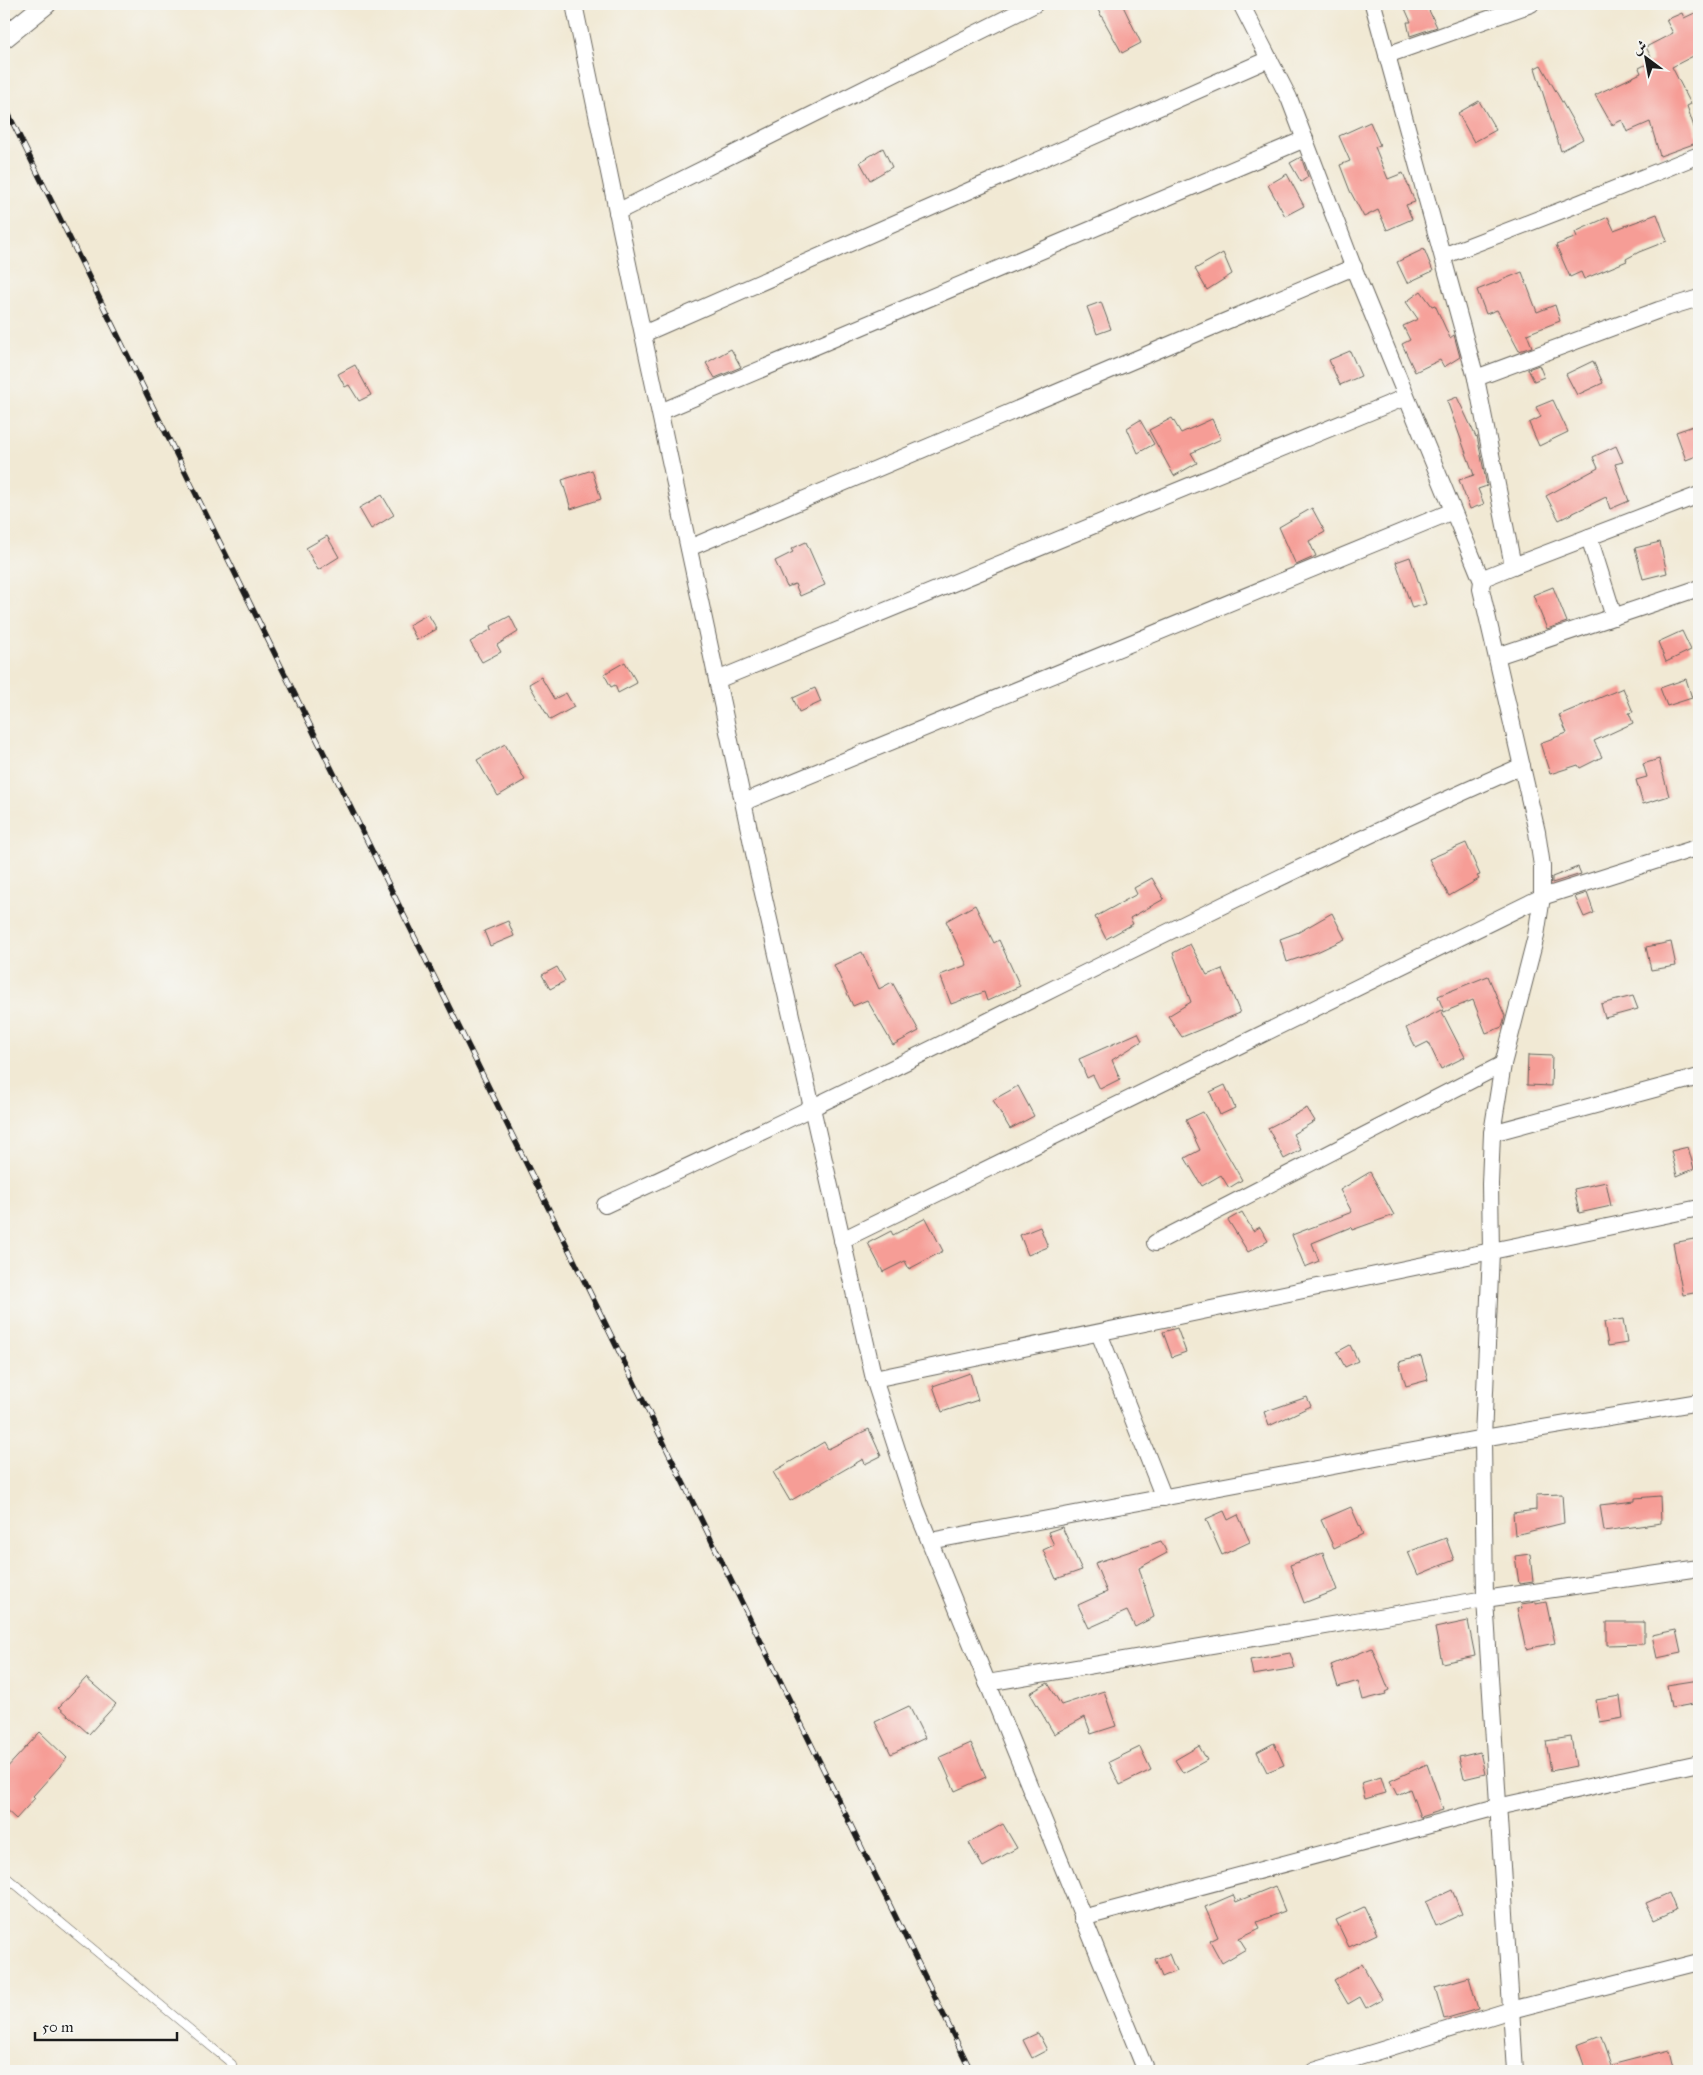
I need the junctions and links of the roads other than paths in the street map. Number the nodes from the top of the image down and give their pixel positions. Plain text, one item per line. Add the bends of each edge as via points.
1 (46, 4) edge
2 (574, 4) edge
3 (1035, 4) edge
4 (1241, 4) edge
5 (1373, 4) edge
6 (1531, 4) edge
7 (4, 38) edge
8 (1387, 55) junction
9 (1269, 59) junction
10 (1305, 139) junction
11 (1699, 155) edge
12 (617, 212) junction
13 (1443, 256) junction
14 (1354, 267) junction
15 (1699, 298) edge
16 (643, 334) junction
17 (1476, 378) junction
18 (1406, 397) junction
19 (660, 412) junction
20 (1699, 495) edge
21 (1453, 511) junction
22 (1589, 537) junction
23 (689, 548) junction
24 (1513, 566) junction
25 (1482, 582) junction
26 (1699, 588) edge
27 (1614, 617) junction
28 (1497, 656) junction
29 (717, 680) junction
30 (1522, 766) junction
31 (744, 802) junction
32 (1699, 847) edge
33 (1542, 897) junction
34 (1503, 1064) junction
35 (1699, 1077) edge
36 (812, 1108) junction
37 (1492, 1133) junction
38 (605, 1205) dead end
39 (1699, 1208) edge
40 (842, 1240) junction
41 (1155, 1243) dead end
42 (1491, 1252) junction
43 (1099, 1333) junction
44 (874, 1379) junction
45 (1699, 1402) edge
46 (1483, 1438) junction
47 (1164, 1498) junction
48 (930, 1541) junction
49 (1699, 1568) edge
50 (1485, 1599) junction
51 (987, 1683) junction
52 (1699, 1763) edge
53 (1497, 1807) junction
54 (4, 1875) edge
55 (1082, 1918) junction
56 (1699, 1962) edge
57 (1511, 2010) junction
58 (234, 2071) edge
59 (1146, 2071) edge
60 (1314, 2071) edge
61 (1515, 2071) edge

1 - 7 street
2 - 12 street
3 - 12 street
4 - 9 street
5 - 8 street
6 - 8 street
8 - 13 street
9 - 10 street
9 - 16 street
10 - 14 street
10 - 19 street
11 - 13 street
12 - 16 street
13 - 17 street
14 - 18 street
14 - 23 street
15 - 17 street
16 - 19 street
17 - 24 street
18 - 21 street
18 - 29 street
19 - 23 street
20 - 22 street
21 - 25 street
21 - 31 street
22 - 24 street
22 - 27 street
23 - 29 street
24 - 25 street via 1486,576
25 - 28 street
26 - 27 street
27 - 28 street
28 - 30 street
29 - 31 street
30 - 33 street via 1538,832
30 - 36 street via 1318,859
31 - 36 street
32 - 33 street
33 - 34 street via 1536,936
33 - 40 street
34 - 37 street
34 - 41 street
35 - 37 street
36 - 38 street
36 - 40 street
37 - 42 street
39 - 42 street
40 - 44 street
42 - 43 street
42 - 46 street
43 - 44 street
43 - 47 street
44 - 48 street
45 - 46 street
46 - 47 street
46 - 50 street
47 - 48 street
48 - 51 street
49 - 50 street
50 - 51 street
50 - 53 street
51 - 55 street
52 - 53 street
53 - 55 street
53 - 57 street
54 - 58 lane via 232,2064
55 - 59 street
56 - 57 street
57 - 60 street
57 - 61 street

